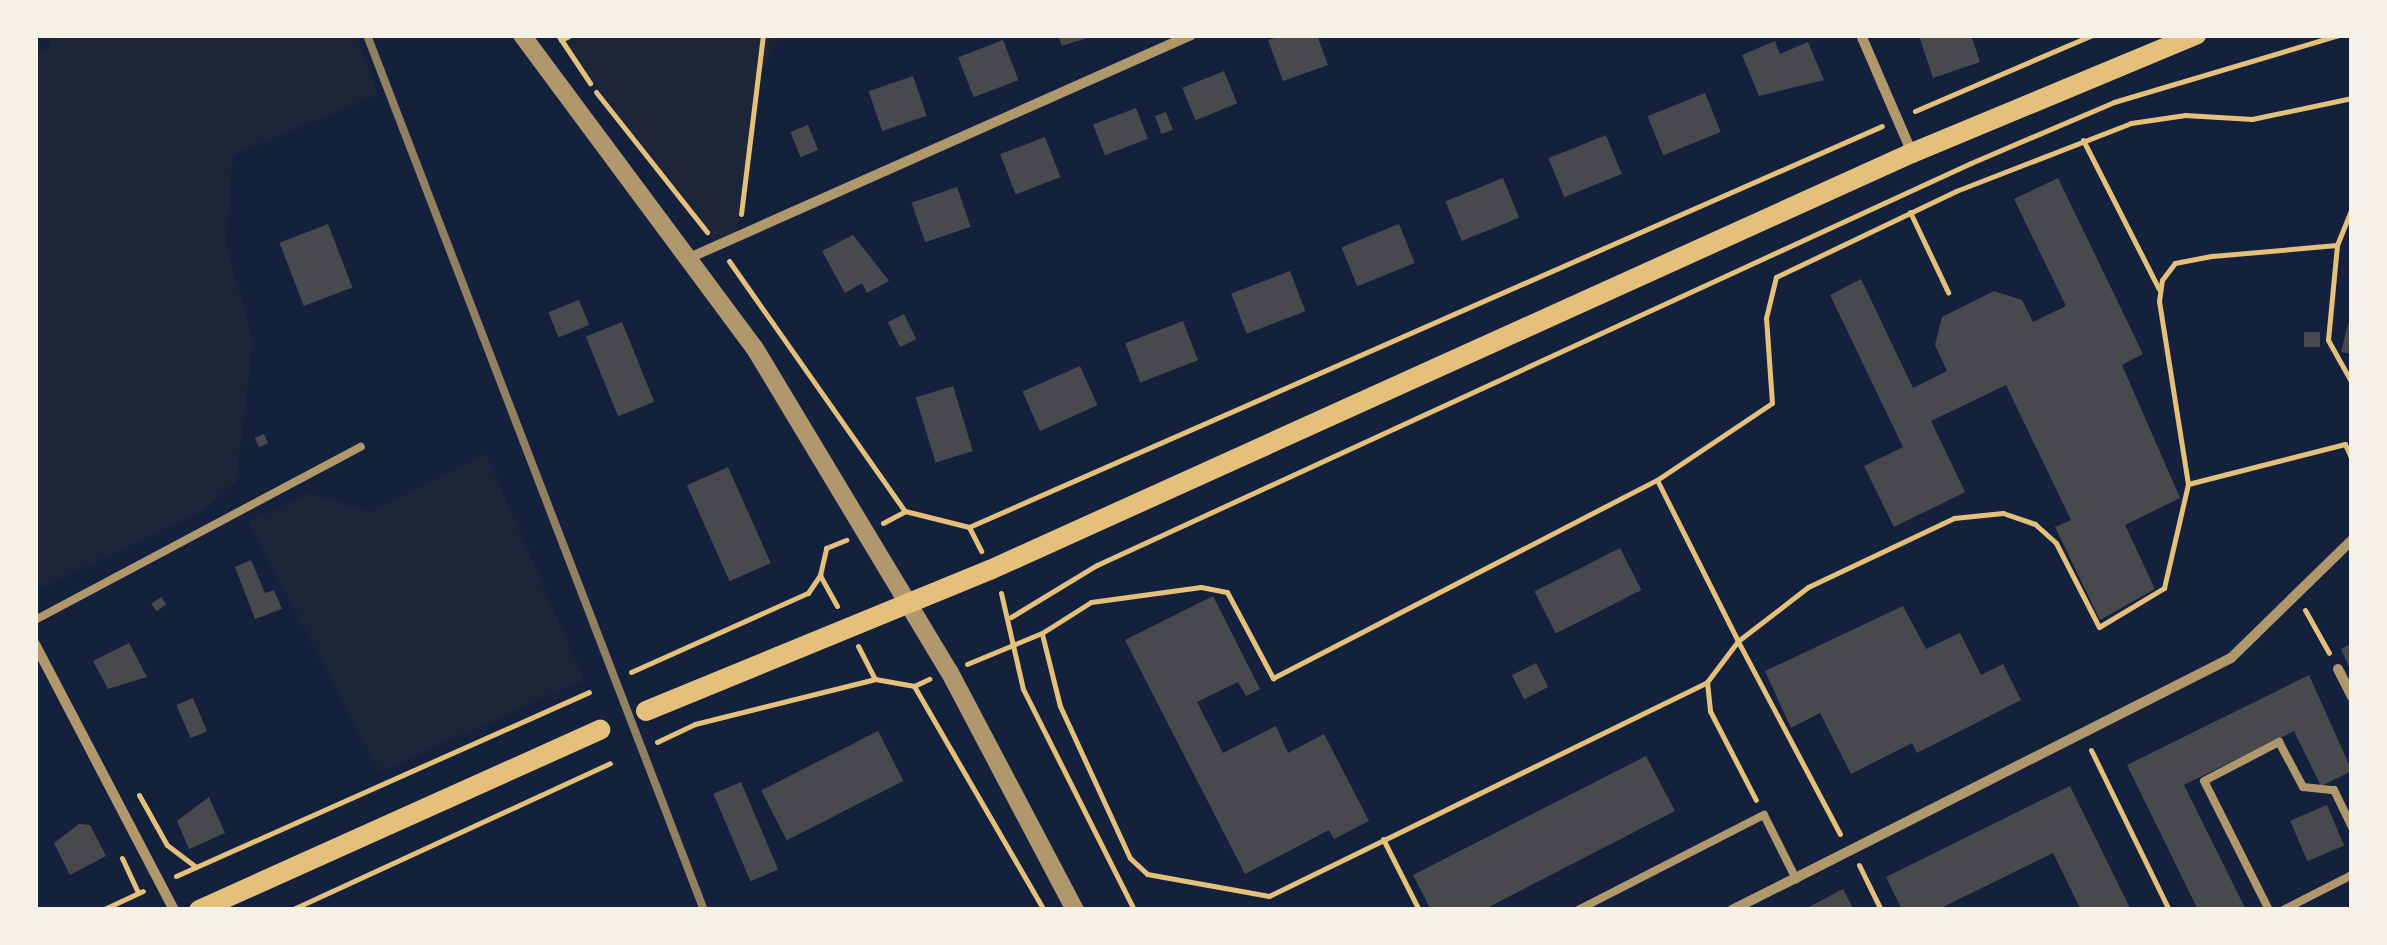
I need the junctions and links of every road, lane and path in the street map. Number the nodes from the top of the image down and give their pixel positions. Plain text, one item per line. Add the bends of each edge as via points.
1 (522, 35) edge
2 (571, 35) edge
3 (763, 35) edge
4 (1191, 35) edge
5 (1862, 35) edge
6 (2092, 35) edge
7 (2196, 35) edge
8 (2339, 35) edge
9 (560, 38) edge
10 (2352, 98) edge
11 (1897, 119) junction
12 (2083, 140) junction
13 (1912, 154) junction
14 (2352, 208) edge
15 (1910, 212) junction
16 (737, 237) junction
17 (2336, 244) junction
18 (718, 246) junction
19 (689, 258) junction
20 (1948, 292) dead end
21 (2160, 292) junction
22 (2352, 383) edge
23 (362, 447) dead end
24 (2352, 460) edge
25 (1657, 480) junction
26 (2188, 484) junction
27 (969, 528) junction
28 (2352, 540) edge
29 (990, 570) junction
30 (820, 575) dead end
31 (2297, 598) junction
32 (908, 602) junction
33 (1011, 617) junction
34 (35, 620) edge
35 (1042, 633) junction
36 (1738, 640) junction
37 (35, 644) edge
38 (1012, 646) junction
39 (2338, 668) joint
40 (631, 672) dead end
41 (1707, 682) junction
42 (588, 692) dead end
43 (2352, 697) edge
44 (646, 712) dead end
45 (600, 730) dead end
46 (2083, 733) junction
47 (657, 742) dead end
48 (610, 763) dead end
49 (131, 780) dead end
50 (1764, 816) junction
51 (2352, 827) edge
52 (1383, 839) junction
53 (1852, 851) junction
54 (196, 867) junction
55 (2352, 876) edge
56 (1796, 879) junction
57 (160, 884) junction
58 (102, 910) edge
59 (174, 910) edge
60 (199, 910) edge
61 (291, 910) edge
62 (1044, 910) edge
63 (1075, 910) edge
64 (1134, 910) edge
65 (1419, 910) edge
66 (1578, 910) edge
67 (1732, 910) edge
68 (1882, 910) edge
69 (2169, 910) edge
70 (2269, 910) edge
71 (2283, 910) edge

1 - 19 street
2 - 9 path
3 - 16 path
4 - 16 street
5 - 11 street
6 - 11 path
7 - 13 main road
8 - 33 path via 2114,102 1971,162 1097,565
9 - 18 path
10 - 12 path via 2252,119 2185,115 2131,123
11 - 13 street
11 - 27 path
12 - 15 path
12 - 21 path
13 - 29 main road
14 - 17 path
15 - 20 path
15 - 25 path via 1776,276 1766,318 1772,403
16 - 18 street
17 - 21 path via 2175,263
17 - 22 path via 2328,340
18 - 19 street
18 - 27 path via 905,511
19 - 32 street via 754,347
21 - 26 path
23 - 34 lane
24 - 26 path via 2345,444
25 - 35 path via 1273,678 1227,592 1091,602
25 - 36 path
26 - 36 path via 2164,588 2099,626 2056,543 2035,524 2003,514 1954,518 1921,533 1808,588
27 - 29 path
28 - 31 street
29 - 32 main road
29 - 33 path
30 - 40 path via 808,593
31 - 39 path
31 - 46 street via 2231,658
32 - 44 main road
32 - 63 street
33 - 38 path
35 - 38 path
35 - 52 path via 1078,752 1130,858 1147,874 1268,896
36 - 41 path
36 - 53 path
37 - 57 street
38 - 64 path via 1023,689
39 - 43 street
41 - 50 path via 1716,733
41 - 52 path
42 - 54 path
45 - 60 main road
46 - 53 street
46 - 69 path
47 - 62 path via 696,724 876,679 914,686
48 - 61 path
49 - 54 path via 166,845
50 - 56 lane
50 - 66 lane
51 - 70 lane via 2334,790 2303,787 2280,742 2204,781
52 - 65 path
53 - 56 street
53 - 68 path
54 - 57 path
55 - 71 lane
56 - 67 street
57 - 58 path
57 - 59 street

